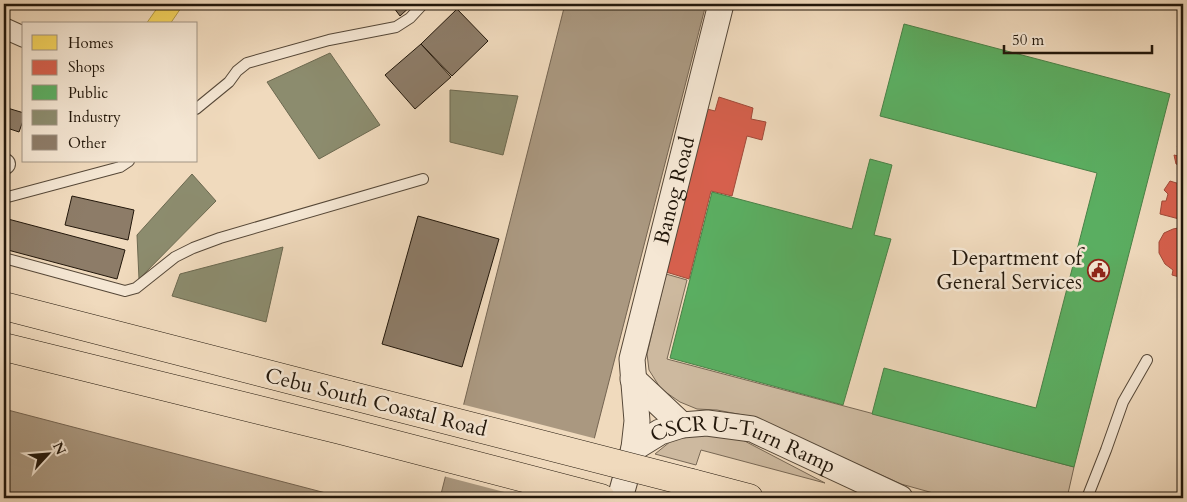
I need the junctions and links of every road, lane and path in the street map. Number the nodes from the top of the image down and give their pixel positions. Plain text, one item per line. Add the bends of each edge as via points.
1 (423, 4) edge
2 (721, 4) edge
3 (4, 28) edge
4 (22, 36) edge
5 (198, 107) edge
6 (128, 162) edge
7 (423, 178) dead end
8 (4, 198) edge
9 (4, 258) edge
10 (4, 306) edge
11 (4, 347) edge
12 (1147, 360) dead end
13 (633, 379) junction
14 (682, 425) junction
15 (634, 448) junction
16 (601, 498) edge
17 (620, 498) edge
18 (749, 498) edge
19 (900, 498) edge
20 (1087, 498) edge

1 - 5 lane via 396,27 329,40 247,63
2 - 13 street, Banog Road via 632,359
3 - 4 street
6 - 8 lane via 120,167
7 - 9 lane via 193,248 175,257 136,288 124,291
10 - 18 highway, Cebu South Coastal Road, bridge
11 - 16 highway, Cebu South Coastal Road
12 - 20 lane via 1122,402
13 - 14 street
13 - 15 street, Banog Road via 637,421
14 - 15 street, CSCR U-Turn Ramp via 660,432
14 - 19 street, CSCR U-Turn Ramp via 706,423 752,429
15 - 17 street, CSCR U-Turn Ramp

